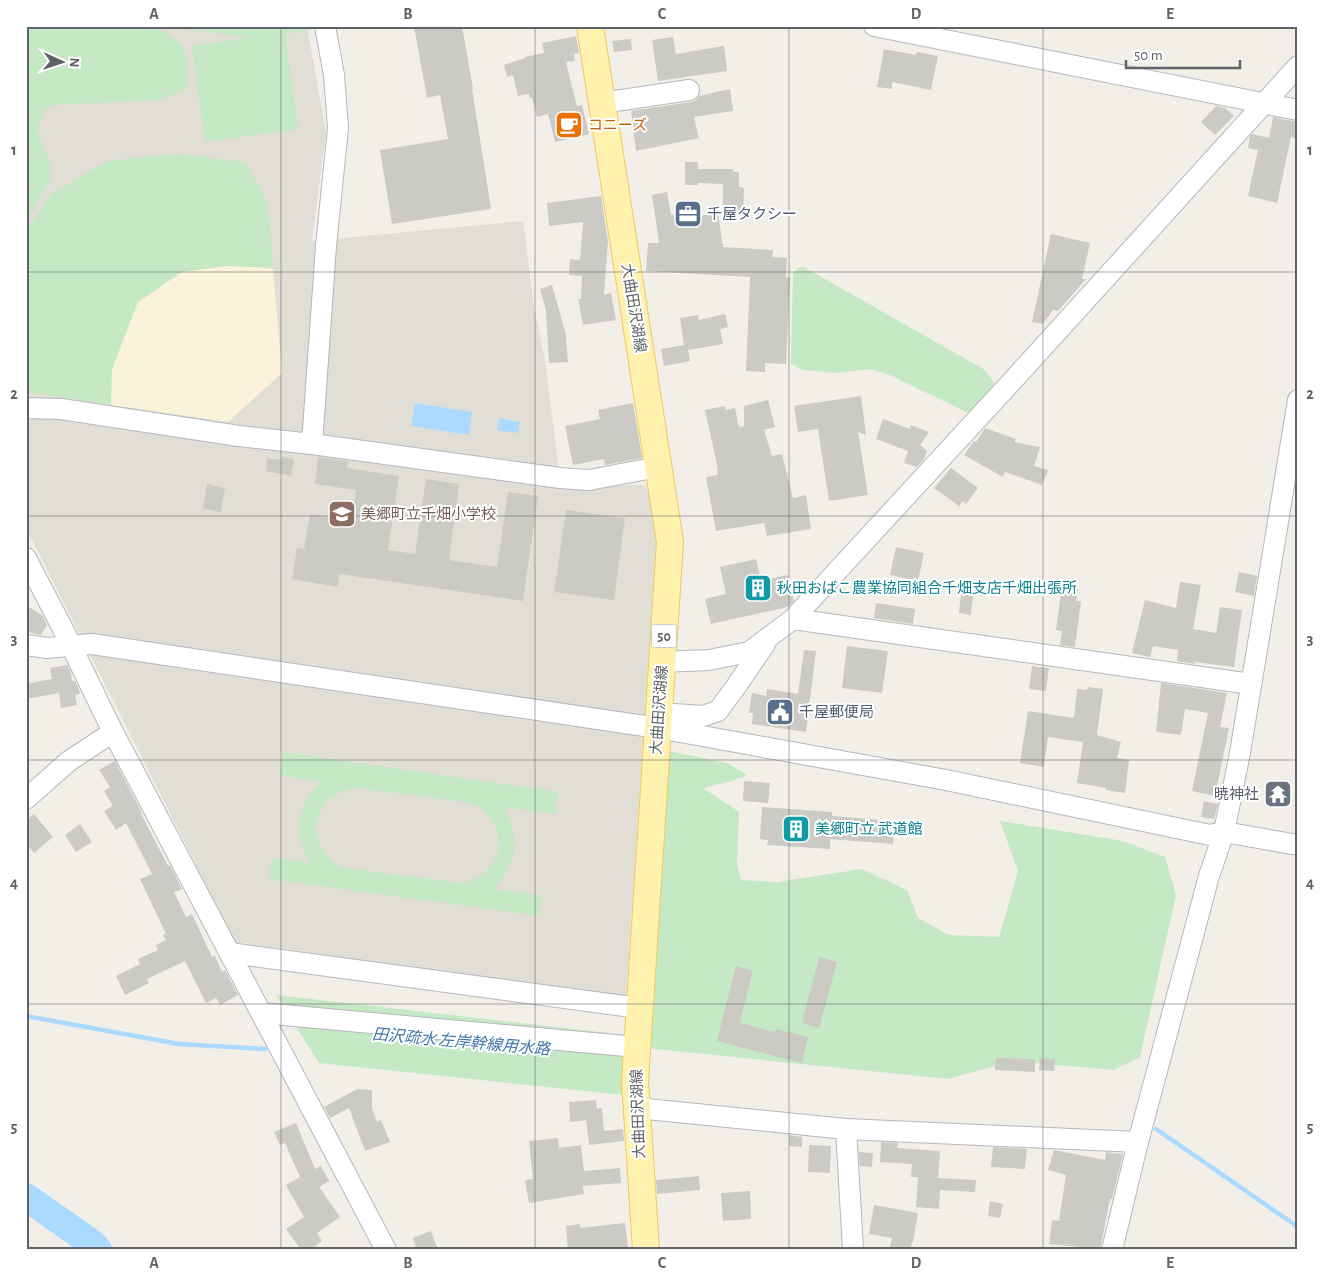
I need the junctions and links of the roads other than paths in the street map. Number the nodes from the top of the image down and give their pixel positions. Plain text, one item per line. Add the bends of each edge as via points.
1 (325, 26) edge
2 (590, 26) edge
3 (874, 26) edge
4 (1298, 66) edge
5 (689, 90) dead end
6 (602, 103) junction
7 (1263, 104) junction
8 (1298, 110) edge
9 (1298, 400) edge
10 (26, 408) edge
11 (312, 444) junction
12 (658, 467) junction
13 (26, 558) edge
14 (792, 619) junction
15 (770, 636) junction
16 (26, 644) edge
17 (71, 646) junction
18 (662, 662) junction
19 (1251, 684) junction
20 (658, 720) junction
21 (113, 732) junction
22 (26, 799) edge
23 (1224, 832) junction
24 (1298, 845) edge
25 (230, 953) junction
26 (639, 1008) junction
27 (261, 1012) junction
28 (637, 1047) junction
29 (636, 1108) junction
30 (846, 1129) junction
31 (1138, 1142) junction
32 (386, 1250) edge
33 (646, 1250) edge
34 (853, 1250) edge
35 (1112, 1250) edge

1 - 11 street via 334,75 338,128
2 - 6 main road, 大曲田沢湖線 / 50
3 - 7 street
4 - 7 street
5 - 6 street
6 - 12 main road, 大曲田沢湖線 / 50
7 - 8 street
7 - 14 street
9 - 19 street
10 - 11 street via 61,409
11 - 12 street via 589,480
12 - 18 main road, 大曲田沢湖線 / 50 via 670,542
13 - 17 street
14 - 15 street
14 - 19 street
15 - 18 street via 749,652 709,660
15 - 20 street via 718,710 703,716
16 - 17 street via 47,648
17 - 20 street via 92,644
17 - 21 street
18 - 20 main road, 大曲田沢湖線 / 50
19 - 23 street
20 - 23 street via 1210,835
20 - 26 main road, 大曲田沢湖線 / 50
21 - 22 street via 69,761
21 - 25 street
23 - 24 street
23 - 31 street via 1209,876
25 - 26 street
25 - 27 street
26 - 28 main road, 大曲田沢湖線 / 50
27 - 28 street
27 - 32 street
28 - 29 main road, 大曲田沢湖線 / 50
29 - 30 street
29 - 33 main road, 大曲田沢湖線 / 50
30 - 31 street
30 - 34 street
31 - 35 street

